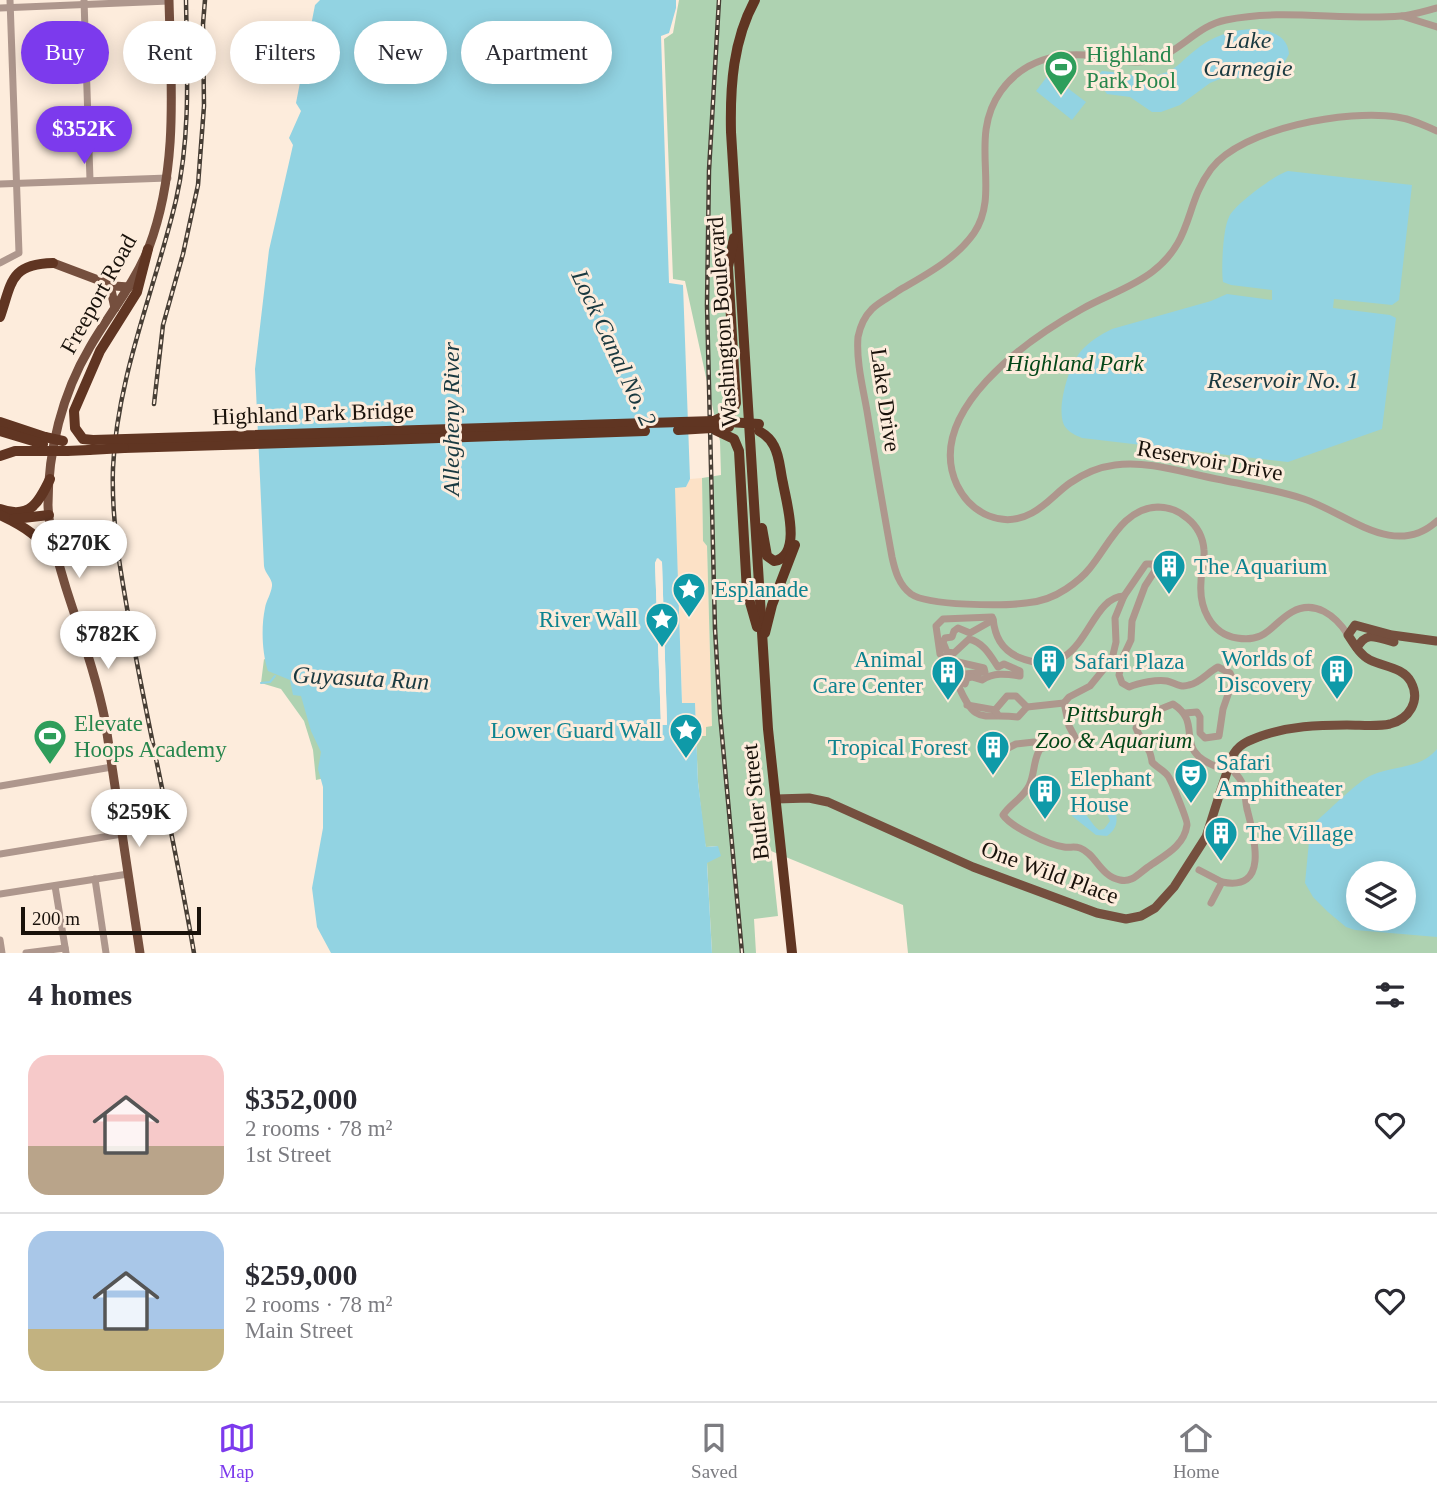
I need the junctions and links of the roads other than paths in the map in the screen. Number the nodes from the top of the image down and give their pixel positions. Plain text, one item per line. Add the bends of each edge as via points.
1 (755, 0) edge
2 (126, 1) edge
3 (169, 1) edge
4 (84, 2) edge
5 (10, 4) edge
6 (0, 8) edge
7 (1437, 8) edge
8 (1401, 16) junction
9 (1437, 27) edge
10 (1437, 131) edge
11 (168, 178) junction
12 (90, 180) junction
13 (16, 183) junction
14 (0, 184) edge
15 (736, 222) junction
16 (148, 249) junction
17 (0, 263) edge
18 (53, 263) junction
19 (92, 276) junction
20 (102, 281) junction
21 (129, 287) junction
22 (0, 301) edge
23 (115, 308) junction
24 (0, 317) edge
25 (2, 425) edge
26 (713, 425) junction
27 (756, 427) junction
28 (43, 444) junction
29 (91, 445) junction
30 (0, 456) edge
31 (50, 479) junction
32 (0, 509) edge
33 (31, 509) junction
34 (49, 511) junction
35 (4, 517) edge
36 (1437, 521) edge
37 (59, 563) junction
38 (1124, 596) junction
39 (993, 616) junction
40 (959, 618) junction
41 (958, 628) junction
42 (1348, 635) junction
43 (1437, 641) edge
44 (762, 646) junction
45 (1357, 648) junction
46 (963, 683) junction
47 (1064, 703) junction
48 (1027, 707) junction
49 (997, 712) junction
50 (1185, 713) junction
51 (1222, 730) junction
52 (1227, 738) dead end
53 (1040, 748) junction
54 (1004, 750) dead end
55 (112, 767) junction
56 (1220, 768) dead end
57 (1235, 774) dead end
58 (0, 786) edge
59 (776, 799) junction
60 (122, 834) junction
61 (0, 854) edge
62 (1199, 870) dead end
63 (128, 874) junction
64 (95, 878) junction
65 (1222, 881) junction
66 (55, 886) junction
67 (0, 894) edge
68 (1211, 903) dead end
69 (0, 940) edge
70 (65, 951) edge
71 (2, 953) edge
72 (31, 953) edge
73 (106, 953) edge
74 (140, 953) edge
75 (792, 953) edge

1 - 15 highway, Washington Boulevard via 738,38 732,90
2 - 3 street
2 - 4 street
3 - 11 main road, Freeport Road
4 - 5 street
4 - 12 street
5 - 6 street
5 - 13 street
7 - 8 street, Lake Drive
8 - 9 street
8 - 42 street, Lake Drive via 1237,18 1204,27 1174,51 1152,60 1125,62 1069,55 1029,65 1003,88 987,118 984,205 975,231 938,267 872,309 858,341 892,557 897,576 912,595 937,602 1018,604 1047,599 1084,575 1126,520 1141,510 1162,507 1183,514 1197,527 1204,553 1203,607 1222,632 1257,638 1292,611 1307,607 1330,614
10 - 36 street, Reservoir Drive via 1399,117 1351,117 1296,126 1230,152 1202,183 1183,236 1166,258 1146,276 1059,323 1001,369 961,413 950,453 953,475 966,499 985,515 1003,519 1034,512 1083,475 1131,464 1289,494 1390,536 1417,534
11 - 12 street
11 - 16 main road, Freeport Road
12 - 13 street
13 - 14 street
13 - 17 street via 19,253
15 - 26 highway via 728,267 736,403 732,412
15 - 27 highway, Washington Boulevard
16 - 21 main road, Freeport Road
16 - 29 highway via 137,292 100,351 74,411 75,428
18 - 19 main road
18 - 22 highway via 38,257 17,265
18 - 24 highway via 30,265 16,274
19 - 20 main road
19 - 21 main road
20 - 21 main road
20 - 23 main road via 109,287
21 - 23 main road, Freeport Road
23 - 31 main road, Freeport Road via 72,383 60,417
25 - 28 highway, Highland Park Bridge
26 - 27 highway, Highland Park Bridge, bridge
26 - 29 highway, Highland Park Bridge, bridge
26 - 44 highway via 734,439 739,451 747,592
27 - 27 highway via 777,453 790,524 788,551 776,561 767,556 765,548
27 - 44 highway, Washington Boulevard
27 - 44 highway via 770,431 782,448 796,530 793,553
28 - 29 highway, Highland Park Bridge, bridge
28 - 30 highway
31 - 33 highway
31 - 34 main road, Freeport Road
32 - 33 highway via 15,513
33 - 34 highway
34 - 35 highway
34 - 37 main road, Freeport Road
35 - 37 highway via 35,534
37 - 55 main road, Freeport Road via 99,692
38 - 39 street via 1108,601 1074,649 1048,662 1016,656 1004,648 997,639
38 - 47 street via 1115,618 1112,659 1090,686
38 - 51 street via 1146,564 1152,564 1156,569 1132,621 1119,675 1122,683 1129,687 1142,681 1166,681 1188,686 1218,667 1225,668 1233,680 1223,709
39 - 40 street
39 - 41 street via 970,634
40 - 41 street
40 - 46 street via 943,618 936,626 940,654 945,659 985,668 985,672 965,674
41 - 46 street via 943,642 947,652 954,653 969,639 977,641 998,667 1004,664 1020,671 1020,676 972,677
42 - 43 main road via 1358,625
42 - 45 main road, One Wild Place
43 - 45 main road via 1367,637
44 - 59 highway, Butler Street
45 - 59 main road, One Wild Place, bridge via 1366,658 1395,668 1409,679 1415,696 1405,717 1383,725 1285,729 1241,744 1232,757 1206,837 1174,887 1141,916 1126,919 1097,913 973,867 828,802
46 - 49 street via 959,687 970,710 984,717
47 - 48 street
47 - 53 street via 1076,739
48 - 49 street via 1018,717
48 - 49 street via 1016,696 1007,696
50 - 51 street via 1197,712 1205,738 1219,736
50 - 53 street via 1173,704 1159,708 1143,716 1136,728 1152,761 1169,777 1186,812 1187,826 1177,845 1136,878 1123,881 1109,876 1087,851 1062,847 1008,822 1003,815 1032,780
50 - 56 street via 1190,745 1198,757
51 - 52 street
53 - 54 street via 1034,742
55 - 58 street
55 - 60 main road, Freeport Road
57 - 65 street via 1243,780 1256,856 1246,881
59 - 75 highway, Butler Street
60 - 61 street
60 - 63 main road, Freeport Road
62 - 65 street
63 - 64 street
63 - 74 main road, Freeport Road
64 - 66 street
64 - 73 street
65 - 68 street
66 - 67 street
66 - 70 street
69 - 71 street
70 - 72 street

